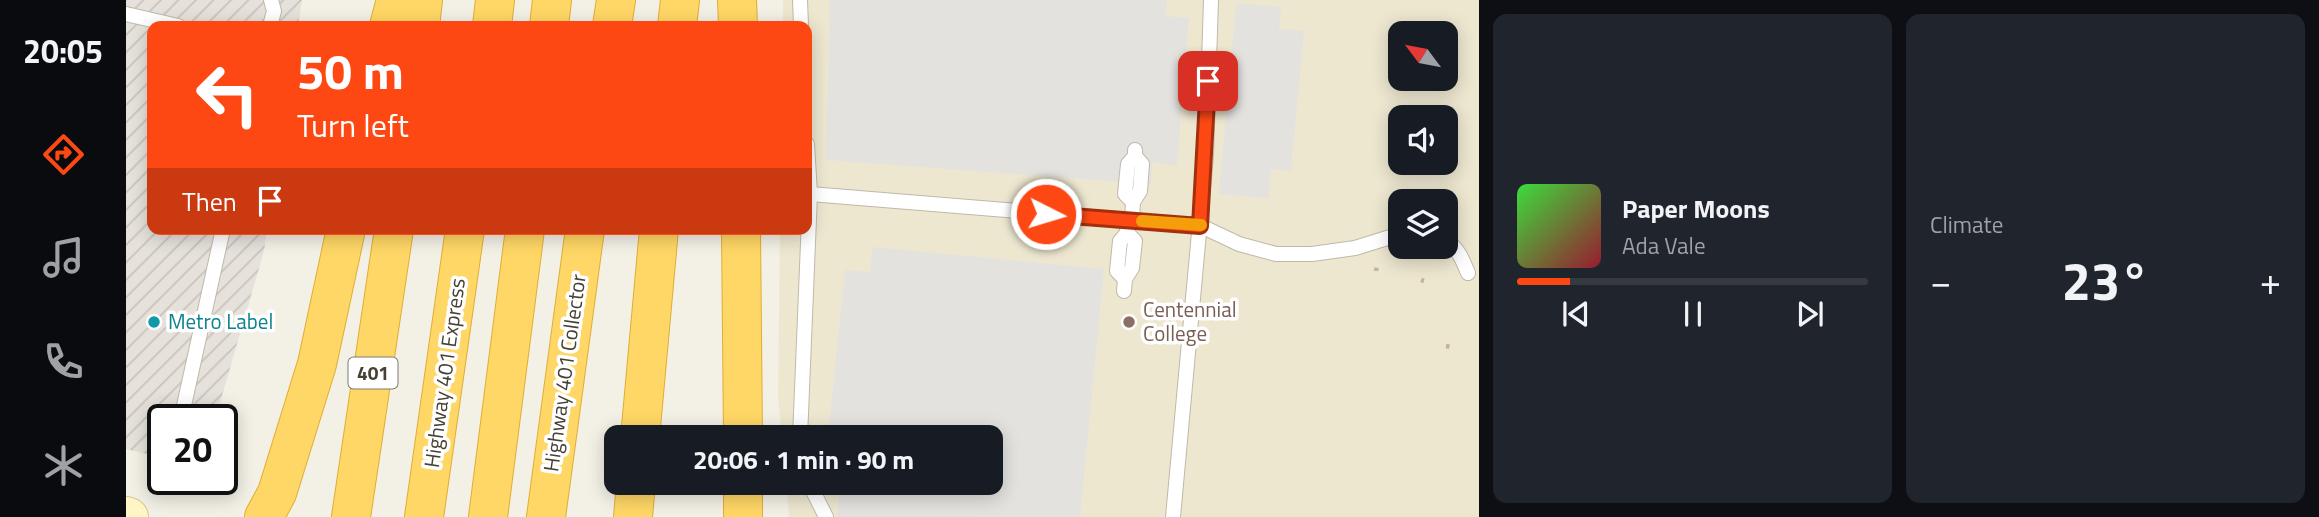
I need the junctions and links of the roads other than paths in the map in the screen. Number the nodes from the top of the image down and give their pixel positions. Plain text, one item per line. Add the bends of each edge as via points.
1 (271, 0) edge
2 (396, 0) edge
3 (423, 0) edge
4 (495, 0) edge
5 (552, 0) edge
6 (615, 0) edge
7 (680, 0) edge
8 (737, 0) edge
9 (800, 0) edge
10 (1211, 0) edge
11 (126, 14) edge
12 (156, 21) edge
13 (271, 21) edge
14 (390, 21) edge
15 (421, 21) edge
16 (493, 21) edge
17 (550, 21) edge
18 (613, 21) edge
19 (678, 21) edge
20 (738, 21) edge
21 (801, 21) edge
22 (1135, 153) dead end
23 (812, 194) edge
24 (1129, 225) junction
25 (1200, 226) junction
26 (222, 235) edge
27 (345, 235) edge
28 (393, 235) edge
29 (464, 235) edge
30 (524, 235) edge
31 (584, 235) edge
32 (658, 235) edge
33 (741, 235) edge
34 (808, 235) edge
35 (1388, 238) edge
36 (1458, 253) edge
37 (1468, 273) dead end
38 (1125, 285) dead end
39 (184, 404) edge
40 (641, 425) edge
41 (743, 425) edge
42 (801, 425) edge
43 (635, 495) edge
44 (743, 495) edge
45 (815, 495) edge
46 (264, 517) edge
47 (351, 517) edge
48 (425, 517) edge
49 (488, 517) edge
50 (546, 517) edge
51 (632, 517) edge
52 (743, 517) edge
53 (826, 517) edge
54 (1173, 517) edge

1 - 13 lane
2 - 14 highway
3 - 15 highway
4 - 16 highway
5 - 17 highway
6 - 18 highway
7 - 19 highway
8 - 20 highway
9 - 21 lane
10 - 25 lane
11 - 12 lane
22 - 24 lane via 1142,164 1140,191
23 - 24 lane
24 - 25 lane
24 - 38 lane via 1135,241
25 - 35 lane via 1276,254 1354,248
25 - 54 lane
26 - 39 lane
27 - 46 highway via 317,365 277,492
28 - 47 highway, 401
29 - 48 highway, Highway 401 Express
30 - 49 highway
31 - 50 highway, Highway 401 Collector
32 - 40 highway
33 - 41 highway
34 - 42 lane
36 - 37 lane
43 - 51 highway
44 - 52 highway
45 - 53 lane

